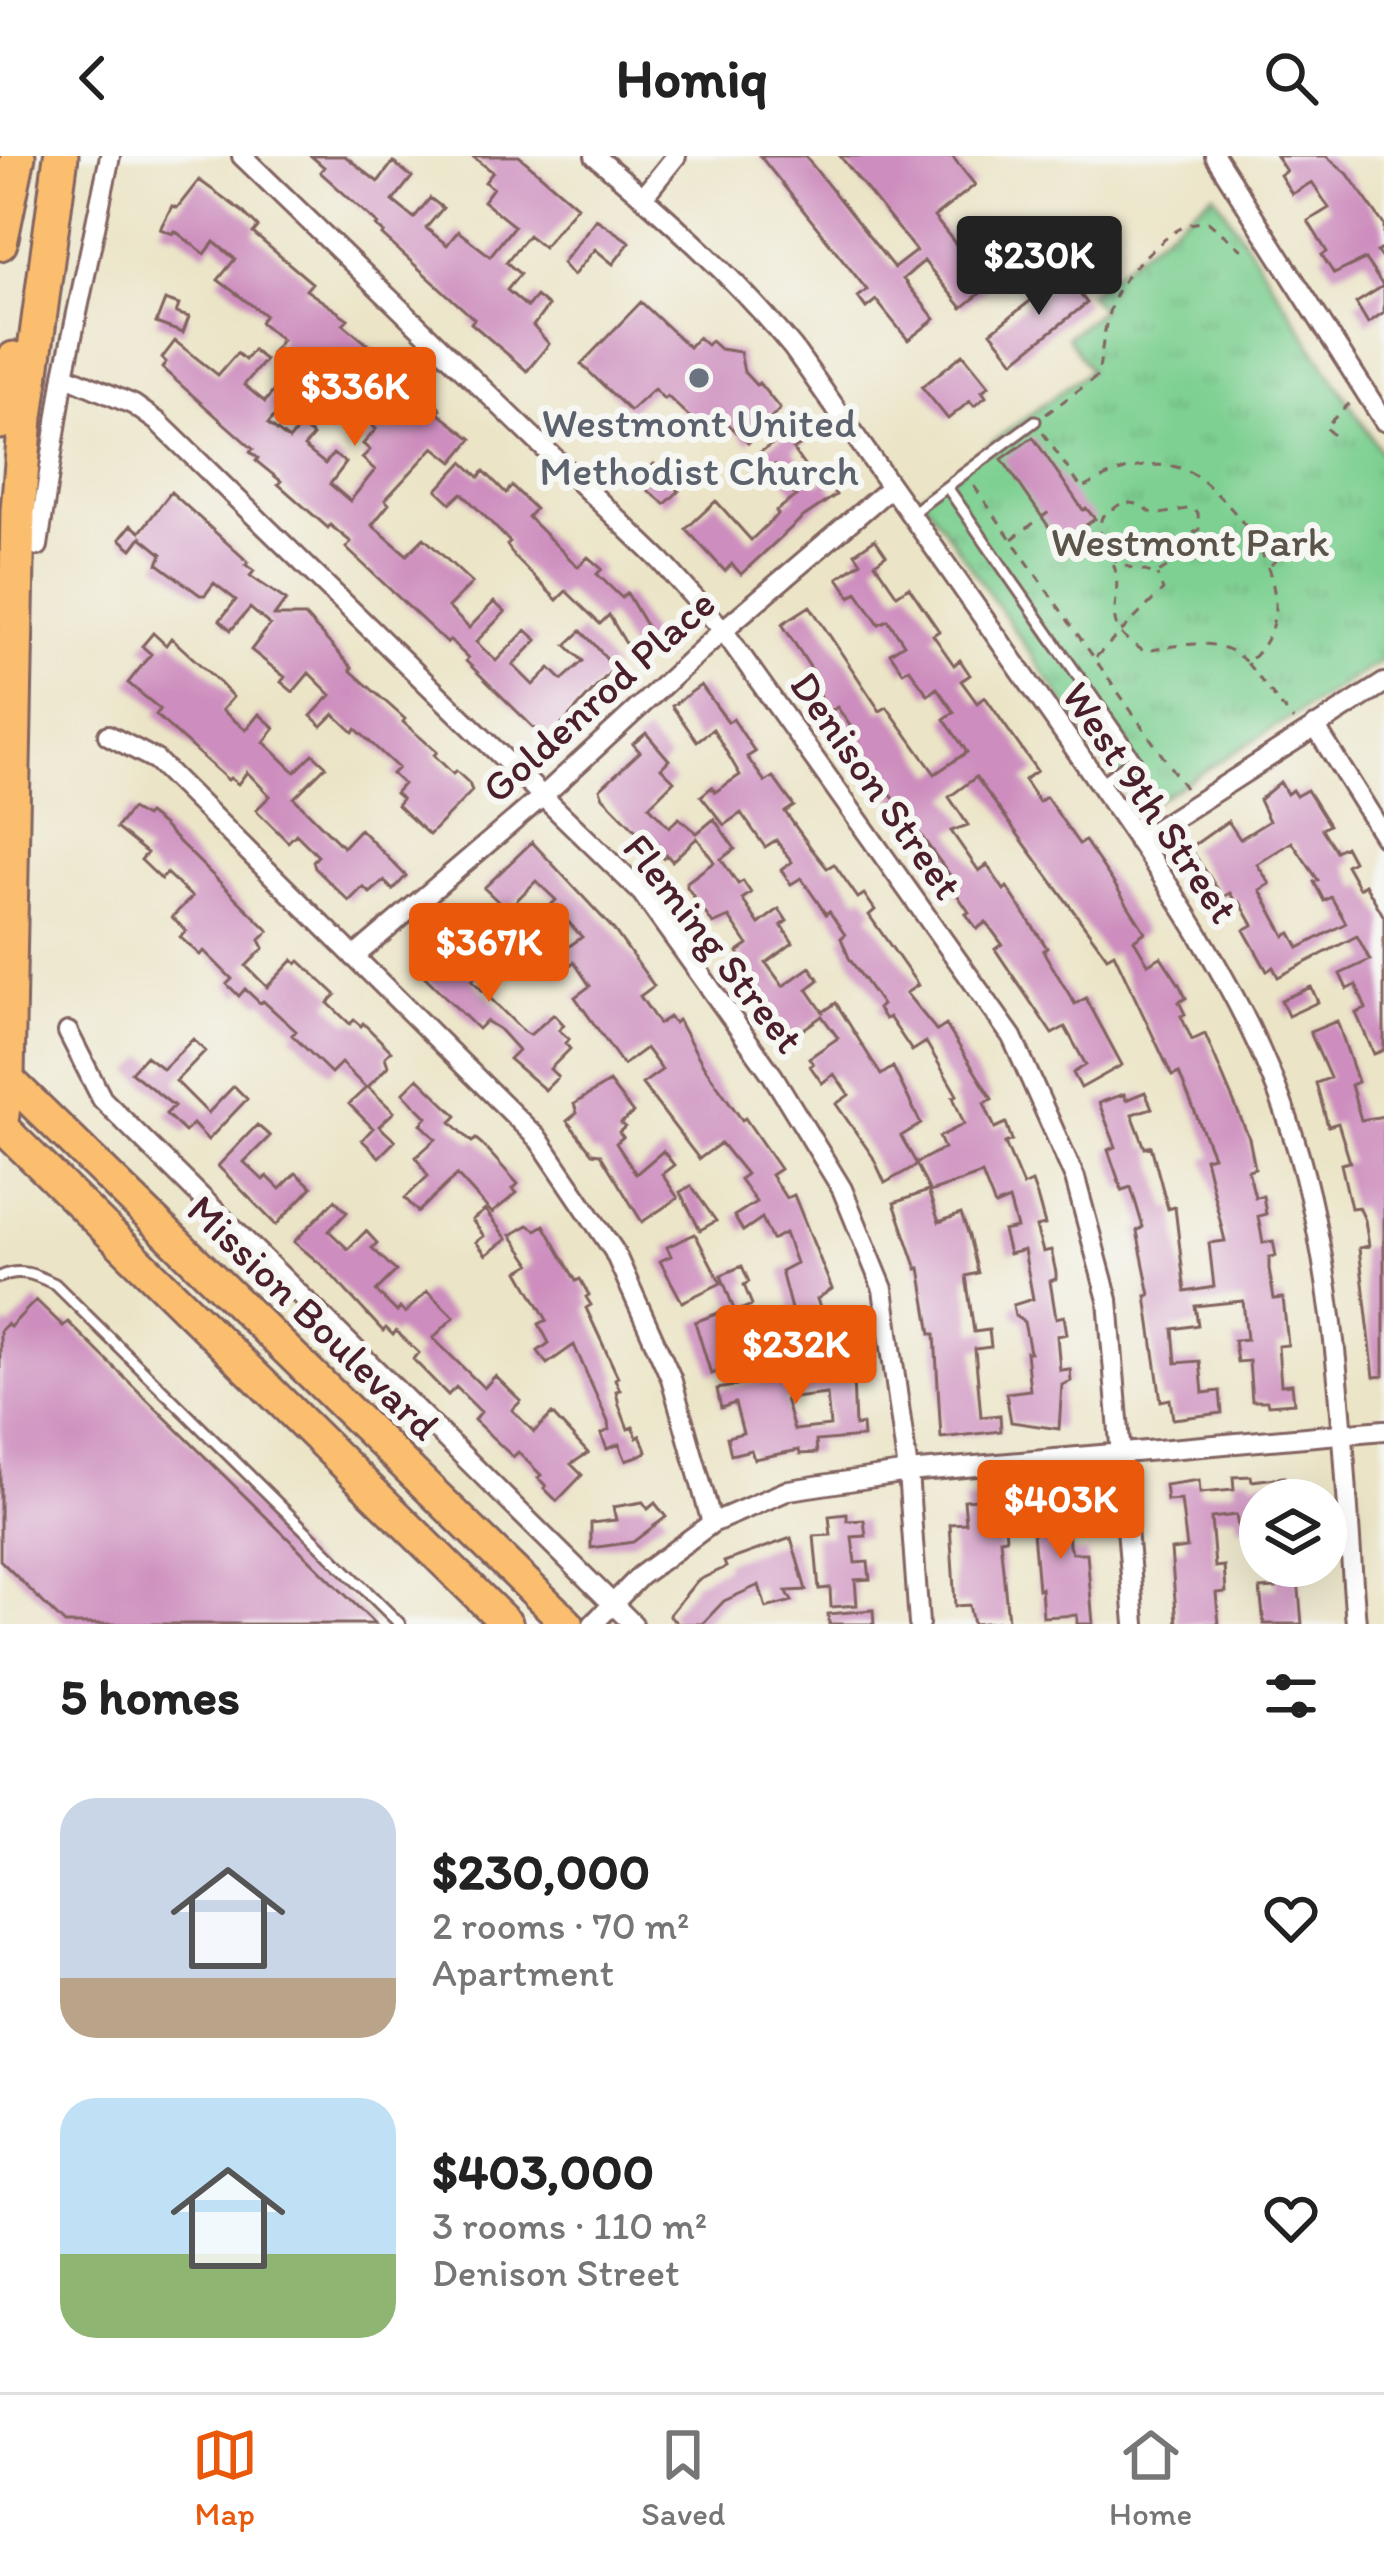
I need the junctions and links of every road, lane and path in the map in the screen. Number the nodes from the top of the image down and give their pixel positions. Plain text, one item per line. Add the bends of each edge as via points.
1 (18, 156) edge
2 (60, 156) edge
3 (110, 156) edge
4 (242, 156) edge
5 (595, 156) edge
6 (676, 156) edge
7 (1215, 156) edge
8 (643, 197) junction
9 (0, 243) edge
10 (1252, 243) dead end
11 (64, 375) junction
12 (1353, 400) dead end
13 (1384, 421) edge
14 (0, 422) edge
15 (1035, 422) junction
16 (1333, 435) dead end
17 (965, 474) junction
18 (946, 487) junction
19 (891, 488) junction
20 (1049, 512) dead end
21 (910, 514) junction
22 (1303, 532) dead end
23 (1010, 540) junction
24 (38, 546) dead end
25 (1110, 557) junction
26 (1269, 566) junction
27 (1156, 574) junction
28 (723, 630) junction
29 (1120, 634) junction
30 (1094, 658) junction
31 (1247, 663) junction
32 (1384, 683) edge
33 (1294, 722) dead end
34 (1315, 726) junction
35 (108, 735) dead end
36 (1099, 784) junction
37 (1186, 790) dead end
38 (544, 796) junction
39 (1384, 836) edge
40 (1138, 841) junction
41 (354, 957) junction
42 (68, 1032) dead end
43 (3, 1075) edge
44 (0, 1126) edge
45 (0, 1277) edge
46 (1384, 1430) edge
47 (1340, 1434) junction
48 (1121, 1454) junction
49 (908, 1472) junction
50 (712, 1523) junction
51 (612, 1604) junction
52 (400, 1624) edge
53 (507, 1624) edge
54 (568, 1624) edge
55 (593, 1624) edge
56 (633, 1624) edge
57 (919, 1624) edge
58 (1135, 1624) edge
59 (1356, 1624) edge

1 - 9 highway
2 - 14 highway
2 - 43 highway via 18,510
3 - 11 street
4 - 28 street, Denison Street
5 - 8 street, West 9th Street
6 - 8 street
7 - 13 street
8 - 19 street, West 9th Street via 752,298
10 - 15 path via 1241,249 1208,222 1180,227 1126,271 1108,311 1098,376
11 - 24 street
11 - 38 street, Fleming Street via 158,422
12 - 16 path via 1325,427
15 - 17 lane
15 - 26 path via 1082,489 1145,466 1172,466 1202,479 1255,535
17 - 18 lane
17 - 23 path
18 - 21 lane
18 - 36 lane via 1135,758
19 - 21 street, West 9th Street
19 - 28 street, Goldenrod Place
20 - 23 path
21 - 36 street, West 9th Street
22 - 26 path
23 - 30 path
25 - 27 path
25 - 27 path via 1099,525 1116,505 1131,502 1155,515 1192,508 1199,530 1185,553
25 - 29 path
26 - 31 path via 1269,641
27 - 29 path via 1163,590
28 - 38 street, Goldenrod Place
28 - 48 street, Denison Street via 1012,1037 1075,1178 1108,1300
29 - 30 path
29 - 31 path via 1144,651 1209,642
30 - 37 path
31 - 33 path
32 - 34 street
34 - 39 street
34 - 40 street
35 - 41 street via 156,760
36 - 40 street, West 9th Street
38 - 41 street, Goldenrod Place
38 - 49 street, Fleming Street via 642,893 773,1076 842,1189 883,1289
40 - 47 street, West 9th Street via 1246,1020 1289,1122 1325,1268
41 - 50 street via 539,1140 614,1251 671,1378
42 - 51 street via 102,1099
43 - 44 highway
43 - 54 main road, Mission Boulevard
44 - 53 main road
45 - 52 lane via 26,1272 56,1284
46 - 47 street
47 - 48 street
47 - 59 street, West 9th Street
48 - 49 street
48 - 58 street, Denison Street
49 - 50 street via 789,1490
49 - 57 street, Fleming Street
50 - 51 street
51 - 55 street
51 - 56 street

